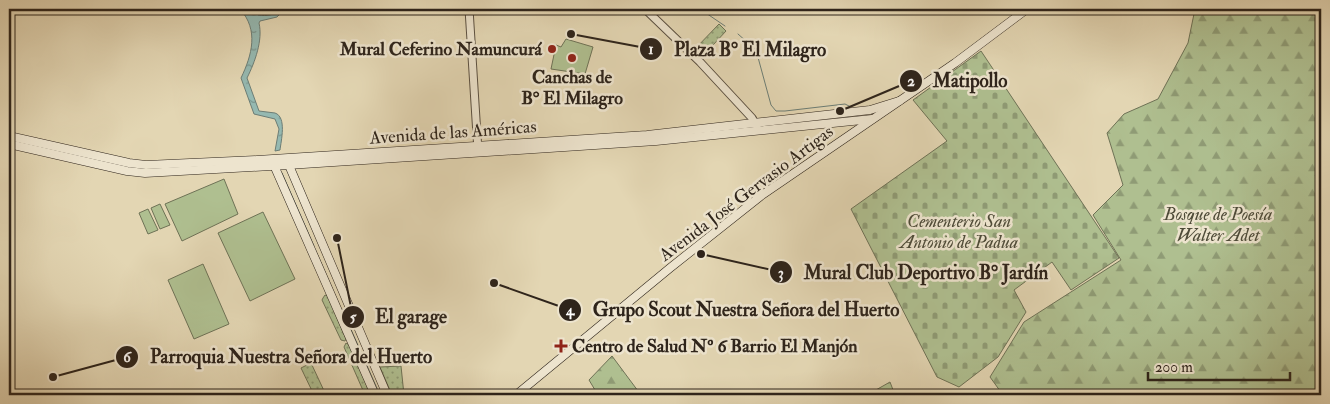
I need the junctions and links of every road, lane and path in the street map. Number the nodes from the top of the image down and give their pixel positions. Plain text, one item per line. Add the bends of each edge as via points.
1 (469, 9) edge
2 (646, 9) edge
3 (1027, 9) edge
4 (899, 101) junction
5 (872, 119) junction
6 (757, 127) junction
7 (9, 136) edge
8 (9, 144) edge
9 (478, 149) junction
10 (273, 162) junction
11 (288, 162) junction
12 (376, 395) edge
13 (387, 395) edge
14 (516, 395) edge

1 - 9 street
2 - 6 street via 700,62
3 - 4 main road, Avenida José Gervasio Artigas
4 - 5 main road, Avenida José Gervasio Artigas
4 - 6 main road, Avenida de las Américas via 870,110
5 - 6 main road, Avenida de las Américas
5 - 14 main road, Avenida José Gervasio Artigas via 745,208
6 - 9 main road, Avenida de las Américas
7 - 10 main road, Avenida de las Américas via 146,165
8 - 10 main road, Avenida de las Américas via 135,172
9 - 11 main road, Avenida de las Américas
10 - 11 main road, Avenida de las Américas
10 - 12 main road
11 - 13 main road

